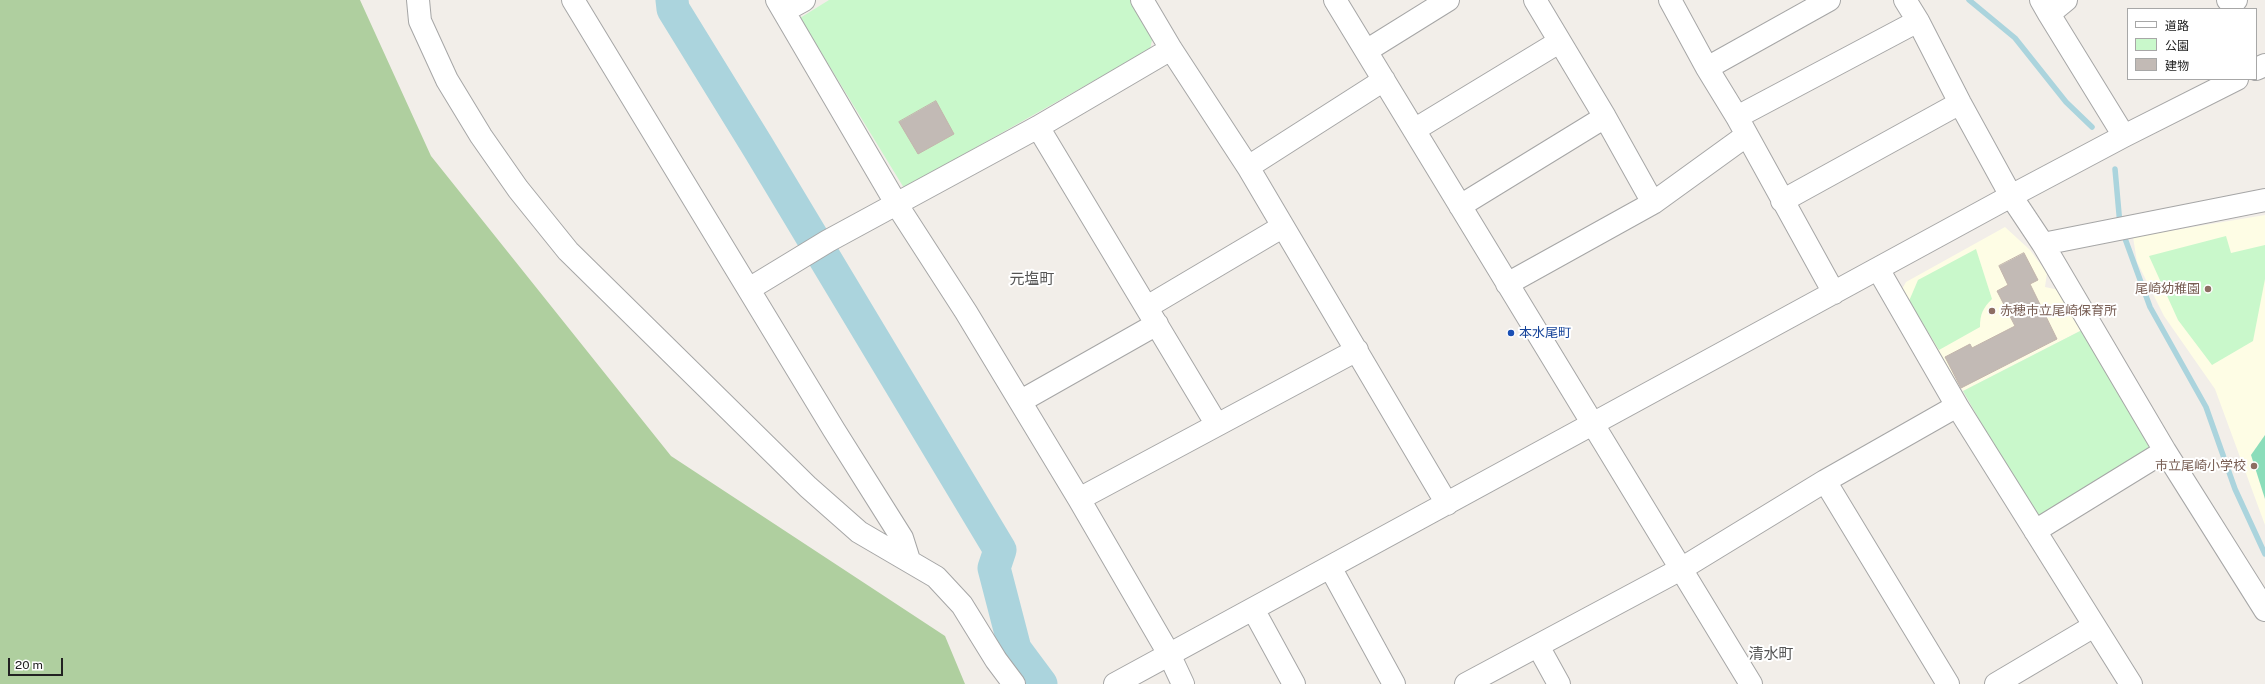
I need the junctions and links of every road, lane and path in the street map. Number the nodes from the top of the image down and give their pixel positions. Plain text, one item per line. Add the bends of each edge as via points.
1 (418, 0) edge
2 (573, 0) edge
3 (804, 0) edge
4 (1142, 0) edge
5 (1335, 0) edge
6 (1448, 0) edge
7 (1535, 0) edge
8 (1670, 0) edge
9 (1829, 0) edge
10 (1904, 0) edge
11 (2066, 0) edge
12 (2228, 0) edge
13 (2236, 0) edge
14 (780, 6) edge
15 (2045, 7) edge
16 (1918, 20) junction
17 (1559, 42) junction
18 (1171, 49) junction
19 (1366, 51) junction
20 (1707, 68) junction
21 (1384, 80) junction
22 (2235, 80) edge
23 (1960, 103) junction
24 (1605, 117) junction
25 (1742, 126) junction
26 (1038, 127) junction
27 (1414, 130) junction
28 (2124, 136) junction
29 (1248, 167) junction
30 (2011, 196) junction
31 (1782, 200) junction
32 (2265, 200) edge
33 (1653, 203) junction
34 (897, 205) junction
35 (1460, 206) junction
36 (1282, 227) junction
37 (2043, 244) junction
38 (1878, 269) junction
39 (1508, 284) junction
40 (749, 289) junction
41 (1834, 293) junction
42 (1152, 315) junction
43 (1357, 350) junction
44 (1021, 401) junction
45 (1957, 406) junction
46 (1217, 425) junction
47 (1593, 425) junction
48 (2164, 451) junction
49 (1825, 481) junction
50 (1079, 499) junction
51 (1447, 504) junction
52 (2035, 531) junction
53 (909, 560) junction
54 (1330, 567) junction
55 (1681, 569) junction
56 (1253, 609) junction
57 (2265, 610) edge
58 (2094, 626) junction
59 (1538, 646) junction
60 (1169, 654) junction
61 (1014, 684) edge
62 (1115, 684) edge
63 (1183, 684) edge
64 (1294, 684) edge
65 (1394, 684) edge
66 (1466, 684) edge
67 (1559, 684) edge
68 (1750, 684) edge
69 (1948, 684) edge
70 (1996, 684) edge
71 (2131, 684) edge

1 - 53 street via 420,21 447,80 481,136 568,251 808,487 859,532
2 - 40 street
3 - 14 street
4 - 18 street
5 - 19 street
6 - 19 street
7 - 17 street
8 - 20 street
9 - 20 street
10 - 16 street
11 - 15 street
12 - 13 street
14 - 34 street
15 - 28 street
16 - 23 street
16 - 25 street
17 - 24 street
17 - 27 street
18 - 26 street
18 - 29 street
19 - 21 street
20 - 25 street
21 - 27 street
21 - 29 street
22 - 28 street
23 - 30 street
23 - 31 street
24 - 33 street
24 - 35 street
25 - 31 street
25 - 33 street
26 - 34 street
26 - 42 street
27 - 35 street
28 - 30 street
29 - 36 street
30 - 37 street
30 - 38 street
31 - 41 street
32 - 37 street
33 - 39 street
34 - 40 street
34 - 44 street
35 - 39 street
36 - 42 street
36 - 43 street
37 - 48 street
38 - 41 street
38 - 45 street
39 - 47 street
40 - 53 street via 902,538
41 - 47 street
42 - 44 street
42 - 46 street
43 - 46 street
43 - 51 street
44 - 50 street
45 - 49 street
45 - 52 street
46 - 50 street
47 - 51 street
47 - 55 street
48 - 52 street
48 - 57 street
49 - 55 street
49 - 69 street
50 - 60 street
51 - 54 street
52 - 58 street
53 - 61 street via 936,577 962,605
54 - 56 street
54 - 65 street
55 - 59 street
55 - 68 street
56 - 60 street
56 - 64 street
58 - 70 street
58 - 71 street
59 - 66 street
59 - 67 street
60 - 62 street
60 - 63 street

